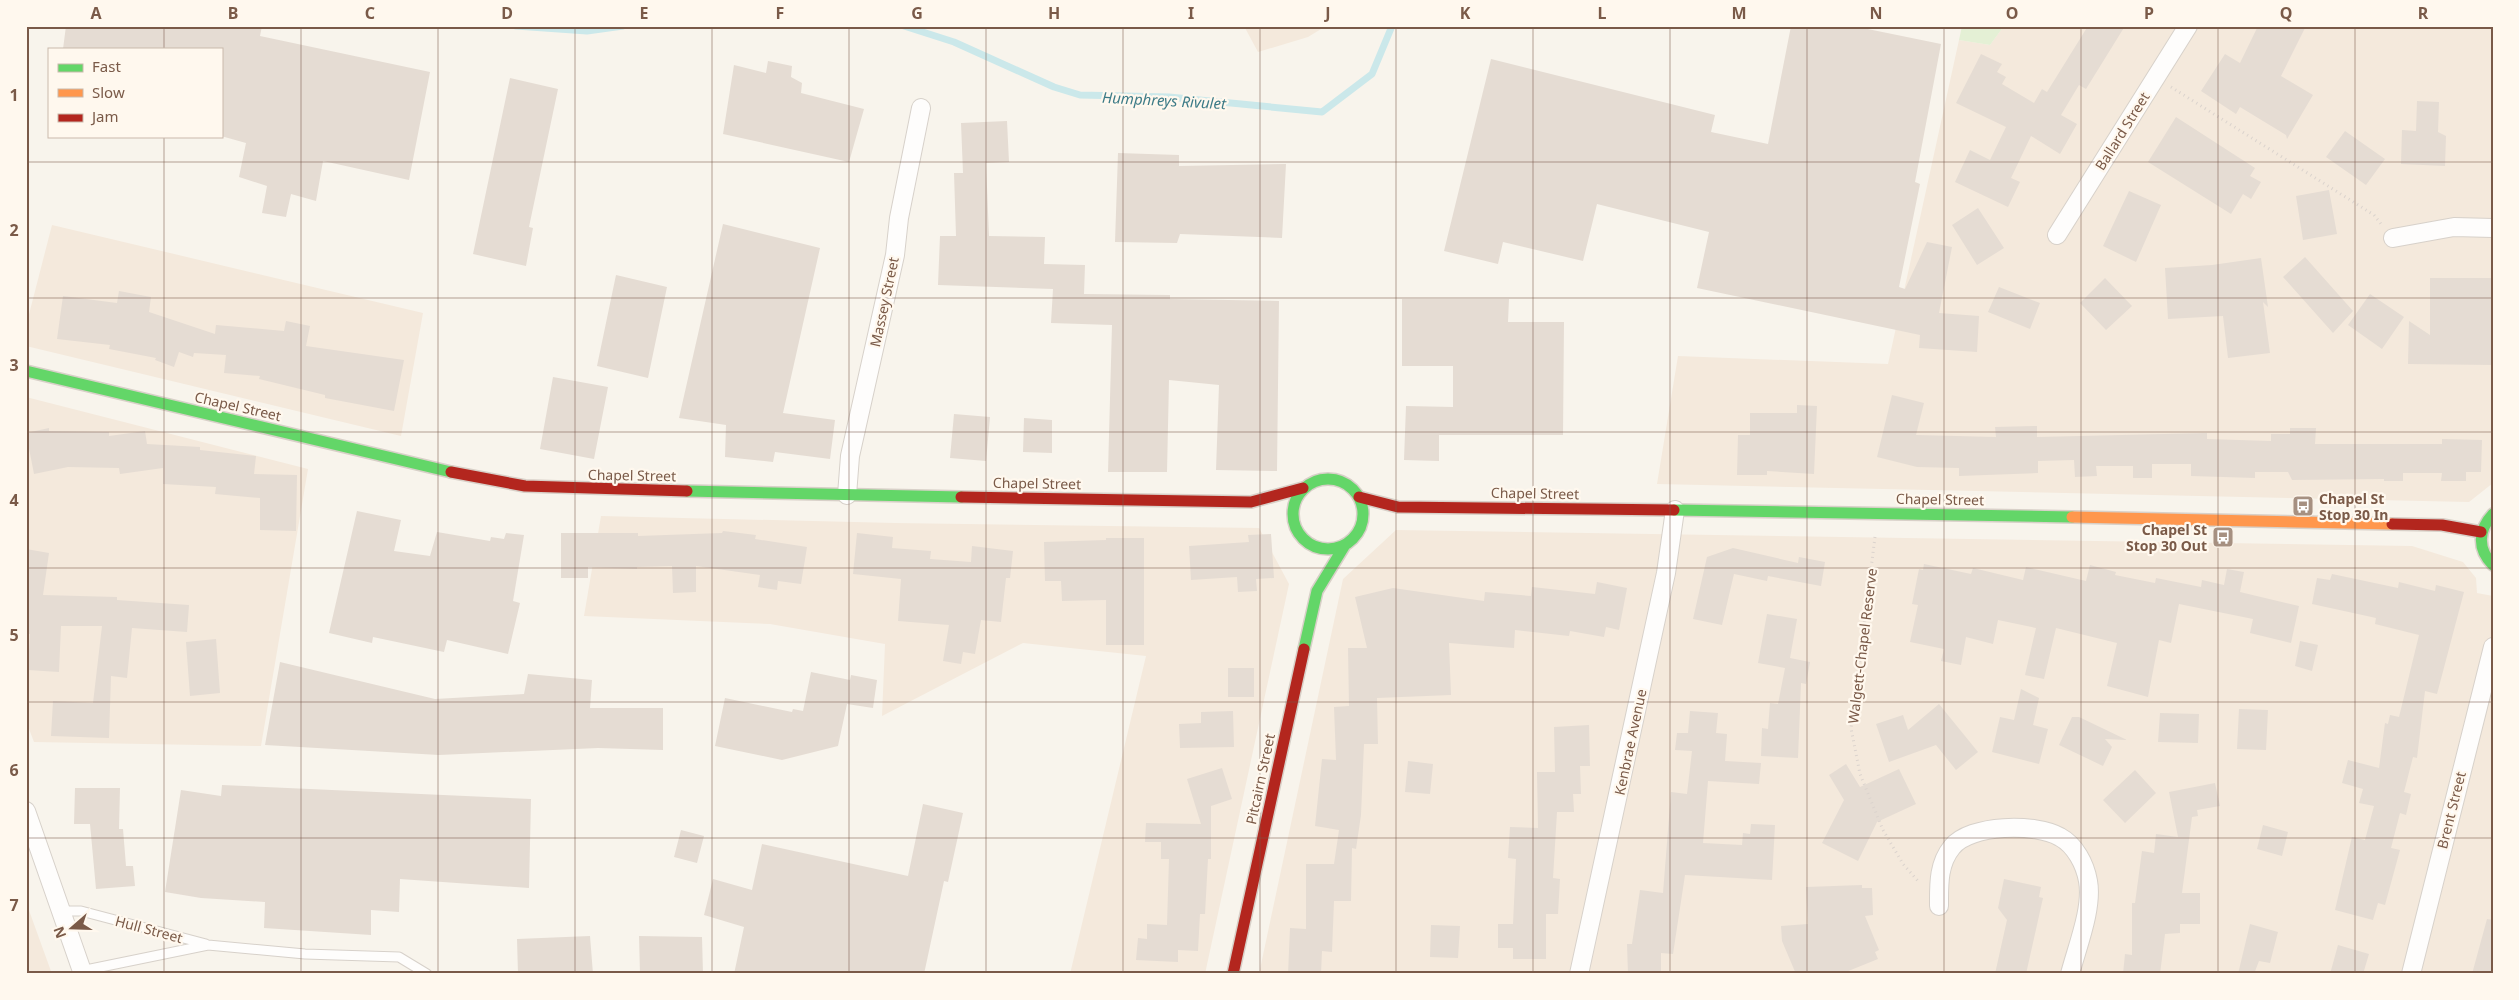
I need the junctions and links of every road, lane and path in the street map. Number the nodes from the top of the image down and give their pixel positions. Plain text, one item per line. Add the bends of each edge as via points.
1 (2188, 26) edge
2 (2156, 77) junction
3 (921, 108) dead end
4 (2493, 228) edge
5 (2057, 236) dead end
6 (2393, 238) joint
7 (26, 370) edge
8 (1303, 488) junction
9 (847, 495) junction
10 (1359, 497) junction
11 (1251, 502) junction
12 (1398, 507) junction
13 (1675, 510) junction
14 (1266, 511) dead end
15 (1878, 512) junction
16 (2493, 514) edge
17 (1281, 520) dead end
18 (1359, 529) junction
19 (2481, 532) junction
20 (1300, 534) junction
21 (1345, 545) junction
22 (1308, 556) dead end
23 (2493, 565) edge
24 (1312, 574) dead end
25 (1316, 591) junction
26 (2493, 647) edge
27 (26, 811) edge
28 (1939, 906) joint
29 (61, 911) junction
30 (208, 945) junction
31 (82, 972) edge
32 (427, 974) edge
33 (1233, 974) edge
34 (1579, 974) edge
35 (2070, 974) edge
36 (2411, 974) edge

1 - 2 street, Ballard Street
2 - 5 street, Ballard Street
2 - 6 path via 2374,215
3 - 9 street, Massey Street via 899,218 895,255 850,456
4 - 6 street via 2454,227
7 - 9 street, Chapel Street via 485,480 568,488
8 - 10 street via 1312,482 1333,478 1352,488
8 - 11 street, Chapel Street
8 - 20 street via 1293,508
9 - 11 street, Chapel Street
10 - 12 street, Chapel Street
10 - 18 street via 1363,519
11 - 14 street, Chapel Street
12 - 13 street, Chapel Street
12 - 18 street
13 - 15 street, Chapel Street
13 - 34 street, Kenbrae Avenue via 1666,573
15 - 19 street, Chapel Street via 2414,524
15 - 28 path, Walgett-Chapel Reserve via 1851,728 1860,774 1883,830 1904,864
16 - 19 street
17 - 20 street
18 - 21 street
19 - 23 street via 2480,544
20 - 21 street via 1323,549
20 - 22 street
21 - 25 street, Pitcairn Street
24 - 25 street, Pitcairn Street
25 - 33 street, Pitcairn Street
26 - 36 street, Brent Street
27 - 29 street
28 - 35 street via 1942,866 1952,846 1962,838 1993,829 2029,828 2047,830 2061,837 2073,847 2082,862 2090,897
29 - 30 lane, Hull Street via 82,911
29 - 31 street
30 - 31 lane
30 - 32 lane via 305,954 399,957

